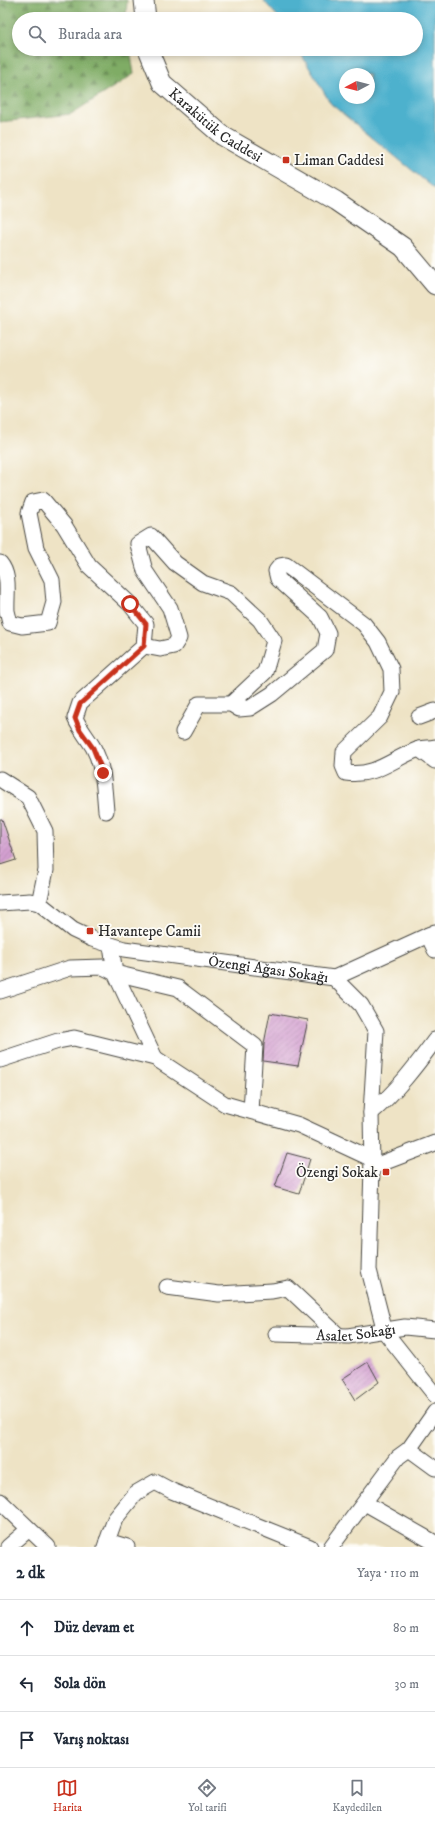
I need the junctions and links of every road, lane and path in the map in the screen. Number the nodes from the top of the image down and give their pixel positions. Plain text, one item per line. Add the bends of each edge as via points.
1 (144, 0) edge
2 (145, 12) edge
3 (151, 56) edge
4 (435, 285) edge
5 (0, 563) edge
6 (144, 646) junction
7 (231, 704) junction
8 (435, 711) edge
9 (419, 717) dead end
10 (183, 732) dead end
11 (435, 747) edge
12 (419, 749) junction
13 (435, 761) edge
14 (0, 779) edge
15 (106, 811) dead end
16 (0, 903) edge
17 (39, 903) junction
18 (432, 934) edge
19 (111, 946) junction
20 (435, 950) edge
21 (115, 973) junction
22 (334, 978) junction
23 (0, 991) edge
24 (435, 1040) edge
25 (155, 1058) junction
26 (0, 1060) edge
27 (251, 1111) junction
28 (371, 1113) junction
29 (435, 1143) edge
30 (372, 1163) junction
31 (167, 1287) dead end
32 (435, 1330) edge
33 (385, 1332) junction
34 (276, 1334) dead end
35 (339, 1336) junction
36 (435, 1395) edge
37 (435, 1412) edge
38 (409, 1449) junction
39 (435, 1468) edge
40 (0, 1501) edge
41 (365, 1503) junction
42 (29, 1529) junction
43 (435, 1543) edge
44 (106, 1544) edge
45 (8, 1547) edge
46 (48, 1547) edge
47 (127, 1547) edge
48 (310, 1547) edge
49 (331, 1547) edge

1 - 2 main road
3 - 4 main road, Karakütük Caddesi via 162,83 223,136 336,201 403,247
5 - 6 street via 8,590 7,611 10,623 22,626 48,623 54,602 52,580 36,548 29,513 33,502 43,500 64,525 89,566 130,604 146,624
6 - 7 street via 160,649 174,646 179,638 170,608 141,564 138,544 151,536 175,563 203,583 231,593 260,620 274,641 265,672
6 - 15 street via 80,704 75,718 93,748 103,773
7 - 10 street via 199,704
7 - 12 street via 239,709 250,708 272,694 325,650 328,633 320,617 278,579 276,571 280,566 286,565 364,624 378,642 391,669 392,692 380,717 344,752 343,766 346,772 359,774 388,765
8 - 9 street
11 - 12 street
12 - 13 street
14 - 17 street via 28,797 45,831 46,870
16 - 17 street
17 - 19 street, Özengi Ağası Sokağı via 73,930
18 - 20 street
18 - 22 street
19 - 21 street
19 - 22 street, Özengi Ağası Sokağı
21 - 23 street via 103,967 70,968
21 - 25 street
21 - 27 street via 178,988 256,1046
22 - 28 street, Özengi Ağası Sokağı via 361,1005 376,1031
24 - 28 street via 412,1072
25 - 26 street via 74,1038
25 - 27 street via 225,1104
27 - 30 street via 299,1125
28 - 30 street, Özengi Ağası Sokağı
29 - 30 street
30 - 33 street, Özengi Ağası Sokağı via 369,1270
31 - 35 street via 219,1294 288,1288
32 - 33 street, Asalet Sokağı via 406,1327
33 - 35 street, Asalet Sokağı
33 - 36 street
34 - 35 street, Asalet Sokağı
37 - 38 street
38 - 39 street
38 - 41 street via 398,1457
40 - 42 street
41 - 43 street
41 - 49 street
42 - 45 street
42 - 46 street
44 - 47 street
44 - 48 street via 115,1519 136,1493 155,1482

